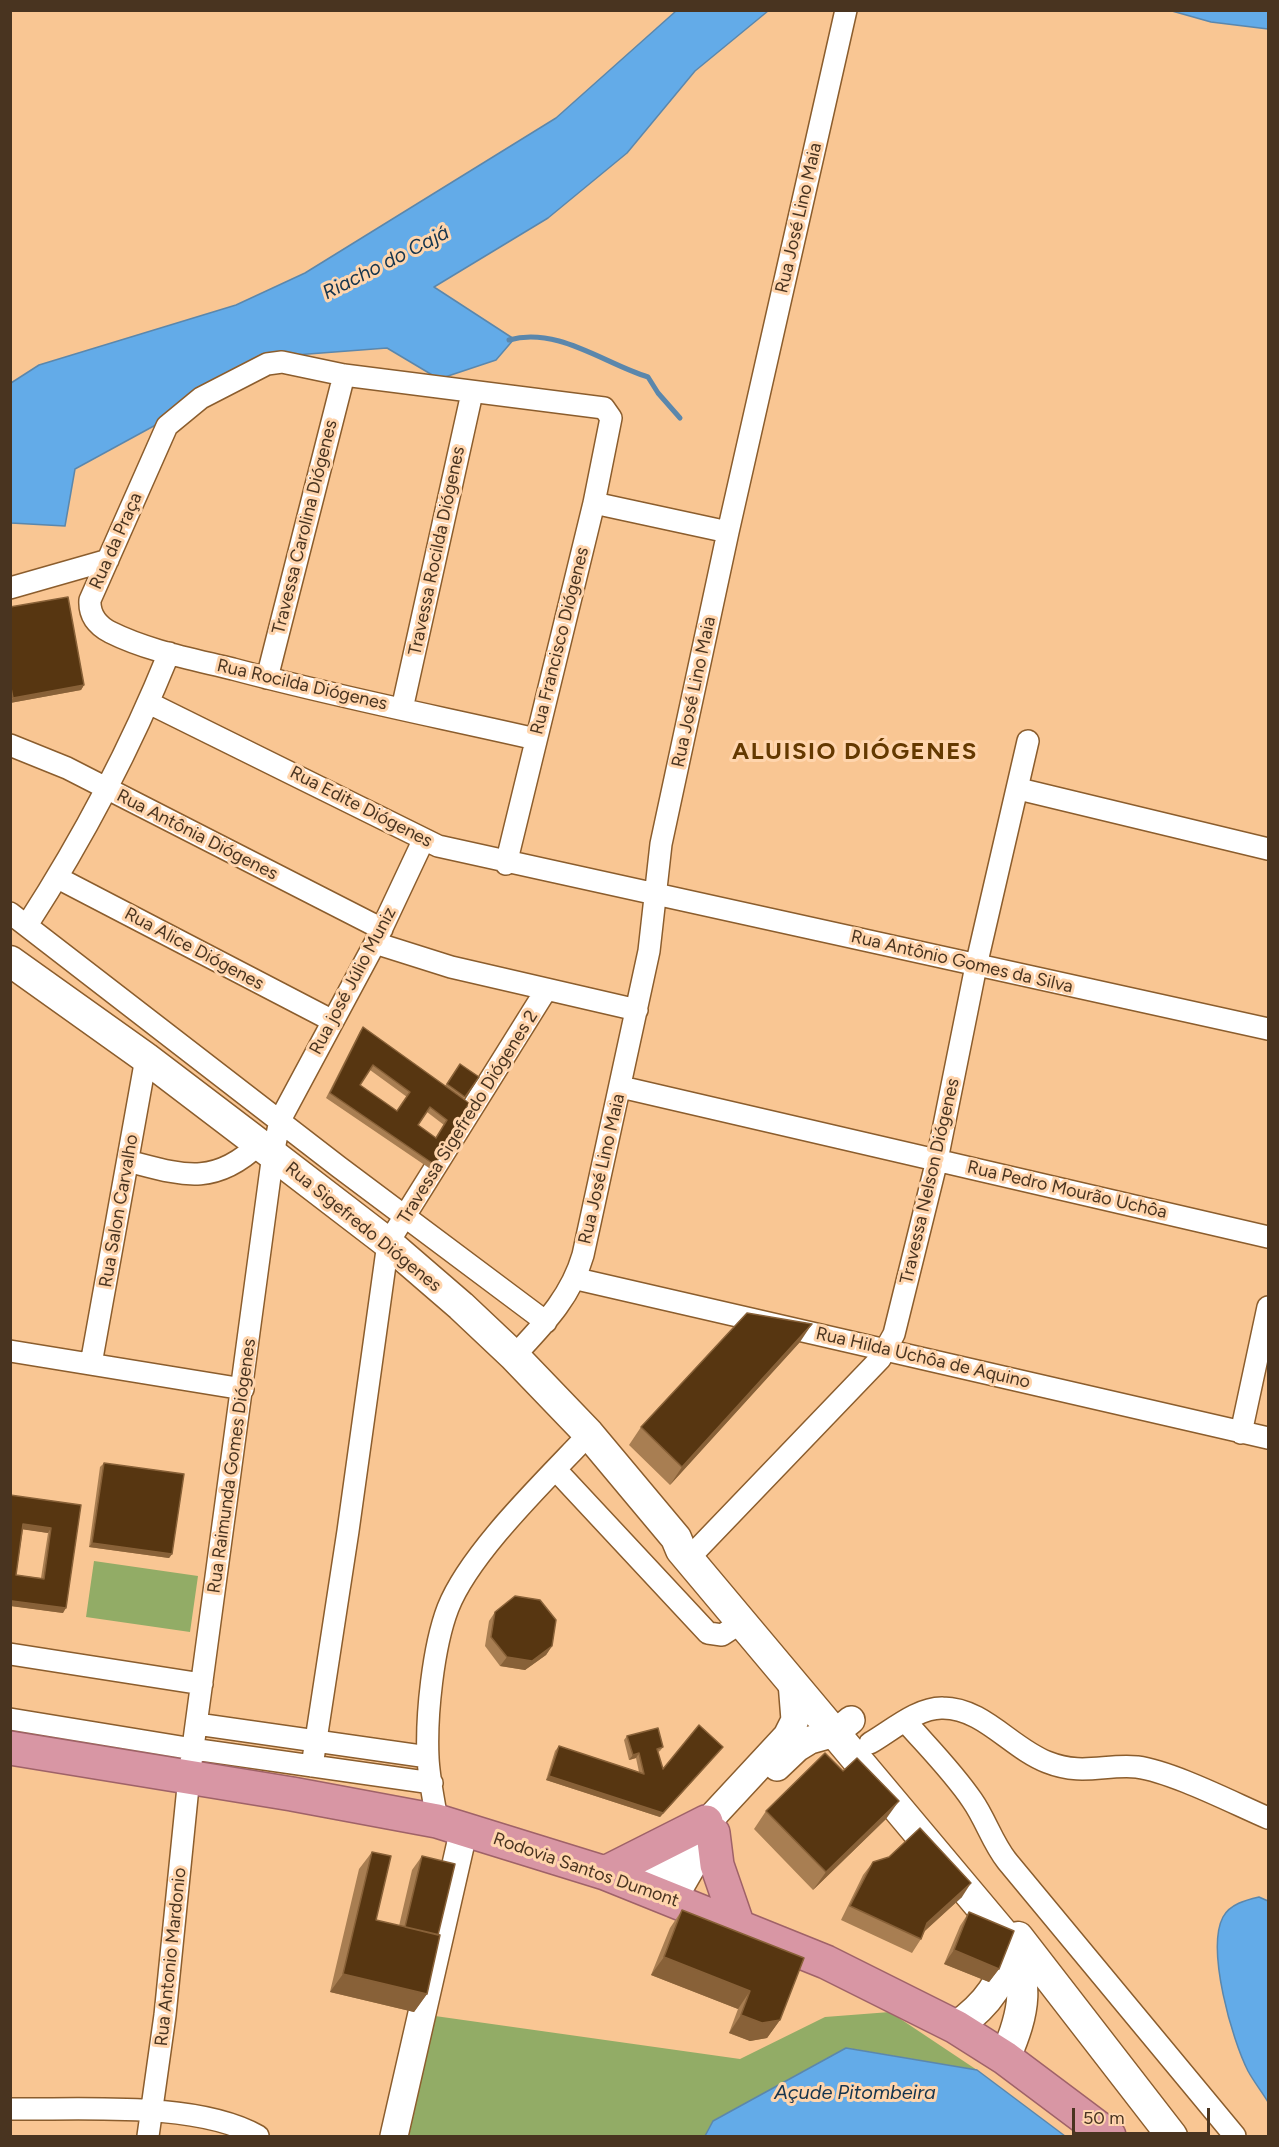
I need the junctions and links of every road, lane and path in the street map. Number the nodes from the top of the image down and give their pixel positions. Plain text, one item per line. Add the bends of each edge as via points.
1 (846, 10) edge
2 (344, 375) junction
3 (472, 393) junction
4 (611, 418) joint
5 (594, 503) junction
6 (728, 532) junction
7 (108, 560) junction
8 (10, 588) edge
9 (90, 600) joint
10 (169, 653) junction
11 (267, 678) junction
12 (149, 703) junction
13 (402, 709) junction
14 (536, 739) junction
15 (1028, 741) dead end
16 (10, 745) edge
17 (105, 788) junction
18 (1019, 789) junction
19 (423, 841) junction
20 (1269, 849) edge
21 (506, 864) junction
22 (58, 878) junction
23 (656, 893) junction
24 (19, 920) edge
25 (379, 936) junction
26 (10, 961) edge
27 (976, 966) junction
28 (546, 990) junction
29 (637, 1010) junction
30 (331, 1020) junction
31 (1269, 1029) edge
32 (146, 1058) junction
33 (621, 1088) junction
34 (280, 1120) junction
35 (266, 1149) junction
36 (937, 1160) junction
37 (128, 1161) junction
38 (406, 1218) junction
39 (1269, 1237) edge
40 (388, 1243) junction
41 (577, 1279) junction
42 (1269, 1308) edge
43 (546, 1322) junction
44 (887, 1349) junction
45 (10, 1352) edge
46 (514, 1356) junction
47 (92, 1364) junction
48 (243, 1389) junction
49 (1240, 1432) junction
50 (589, 1434) junction
51 (1269, 1438) edge
52 (556, 1470) junction
53 (687, 1549) junction
54 (742, 1622) junction
55 (10, 1654) edge
56 (792, 1682) junction
57 (202, 1684) junction
58 (10, 1719) edge
59 (906, 1722) junction
60 (196, 1724) junction
61 (843, 1726) junction
62 (316, 1741) junction
63 (870, 1743) junction
64 (10, 1748) edge
65 (428, 1757) junction
66 (191, 1763) junction
67 (312, 1766) junction
68 (432, 1783) junction
69 (1269, 1818) edge
70 (450, 1825) junction
71 (710, 1828) junction
72 (605, 1873) junction
73 (659, 1893) junction
74 (738, 1926) junction
75 (1005, 1936) junction
76 (956, 2027) junction
77 (1005, 2058) junction
78 (10, 2109) edge
79 (151, 2112) junction
80 (148, 2136) edge
81 (258, 2136) edge
82 (394, 2136) edge
83 (1108, 2136) edge
84 (1172, 2136) edge
85 (1235, 2136) edge

1 - 6 street, Rua José Lino Maia
2 - 3 street, Rua da Praça
2 - 7 street, Rua da Praça via 274,362 201,398 167,426
2 - 11 street, Travessa Carolina Diógenes
3 - 4 street, Rua da Praça via 604,408
3 - 13 street, Travessa Rocilda Diógenes
4 - 5 street, Rua Francisco Diógenes
5 - 6 street
5 - 14 street, Rua Francisco Diógenes
6 - 23 street, Rua José Lino Maia via 662,844
7 - 8 street
7 - 9 street, Rua da Praça
9 - 10 street, Rua Rocilda Diógenes via 93,617 110,632
10 - 11 street, Rua Rocilda Diógenes
10 - 12 street
11 - 13 street, Rua Rocilda Diógenes
12 - 17 street
12 - 19 street, Rua Edite Diógenes via 257,754
13 - 14 street, Rua Rocilda Diógenes
14 - 21 street, Rua Francisco Diógenes
15 - 18 street, Travessa Nelson Diógenes
16 - 17 street, Rua Antônia Diógenes
17 - 22 street
17 - 25 street, Rua Antônia Diógenes
18 - 20 street
18 - 27 street, Travessa Nelson Diógenes
19 - 21 street, Rua Edite Diógenes
19 - 25 street, Rua josé Júlio Muniz
21 - 23 street, Rua Edite Diógenes
22 - 24 street
22 - 30 street, Rua Alice Diógenes
23 - 27 street, Rua Antônio Gomes da Silva
23 - 29 street, Rua José Lino Maia
24 - 34 street
25 - 28 street, Rua Antônia Diógenes via 451,968
25 - 30 street, Rua josé Júlio Muniz
26 - 32 main road, Rua Sigefredo Diógenes
27 - 31 street, Rua Antônio Gomes da Silva
27 - 36 street, Travessa Nelson Diógenes
28 - 29 street, Rua Antônia Diógenes
28 - 38 street, Travessa Sigefredo Diógenes 2
29 - 33 street, Rua José Lino Maia
30 - 34 street, Rua josé Júlio Muniz
32 - 35 main road, Rua Sigefredo Diógenes
32 - 37 street, Rua Salon Carvalho
33 - 36 street, Rua Pedro Mourão Uchôa
33 - 41 street, Rua José Lino Maia
34 - 35 street, Rua josé Júlio Muniz
34 - 38 street
35 - 37 street via 231,1167 194,1175
35 - 40 main road, Rua Sigefredo Diógenes
35 - 48 street, Rua Raimunda Gomes Diógenes
36 - 39 street, Rua Pedro Mourão Uchôa
36 - 44 street, Travessa Nelson Diógenes via 899,1319
37 - 47 street, Rua Salon Carvalho
38 - 40 street, Travessa Sigefredo Diógenes 2
38 - 43 street
40 - 46 main road, Rua Sigefredo Diógenes
40 - 62 street
41 - 43 street, Rua José Lino Maia
41 - 44 street, Rua Hilda Uchôa de Aquino
42 - 49 street
43 - 46 street, Rua José Lino Maia
44 - 49 street, Rua Hilda Uchôa de Aquino
44 - 53 street, Travessa Nelson Diógenes via 866,1375
45 - 47 street
46 - 50 main road, Rua Sigefredo Diógenes
47 - 48 street
48 - 57 street, Rua Raimunda Gomes Diógenes
49 - 51 street, Rua Hilda Uchôa de Aquino
50 - 52 street
50 - 53 main road, Rua Sigefredo Diógenes
52 - 54 street via 708,1633 722,1635
52 - 65 street via 491,1541 448,1608 433,1671
53 - 54 main road
53 - 61 main road
54 - 56 main road
55 - 57 street
56 - 61 main road
56 - 71 street via 796,1701 793,1727
57 - 60 street, Rua Raimunda Gomes Diógenes
58 - 66 street
59 - 63 street
59 - 69 street via 940,1707 955,1708 1045,1762 1089,1771 1136,1767
59 - 85 street via 965,1790 1001,1853
60 - 62 street
60 - 66 street, Rua Raimunda Gomes Diógenes
61 - 63 main road
61 - 71 street via 797,1748
61 - 75 main road
62 - 65 street
62 - 67 street
63 - 84 main road
64 - 66 highway, Rodovia Santos Dumont
65 - 68 street
66 - 67 street
66 - 70 highway, Rodovia Santos Dumont
66 - 79 street, Rua Antonio Mardonio
67 - 68 street
68 - 70 street
70 - 72 highway, Rodovia Santos Dumont
70 - 82 street
71 - 72 highway
71 - 73 street
71 - 74 highway via 717,1865
72 - 73 highway, Rodovia Santos Dumont
73 - 74 highway, Rodovia Santos Dumont
74 - 76 highway, Rodovia Santos Dumont via 826,1962
75 - 76 main road via 1006,1961 1001,1977 981,2006
75 - 77 main road via 1017,1957 1024,1998
76 - 77 highway, Rodovia Santos Dumont
77 - 83 highway, Rodovia Santos Dumont
78 - 79 street
79 - 80 street, Rua Antonio Mardonio
79 - 81 street via 216,2120

